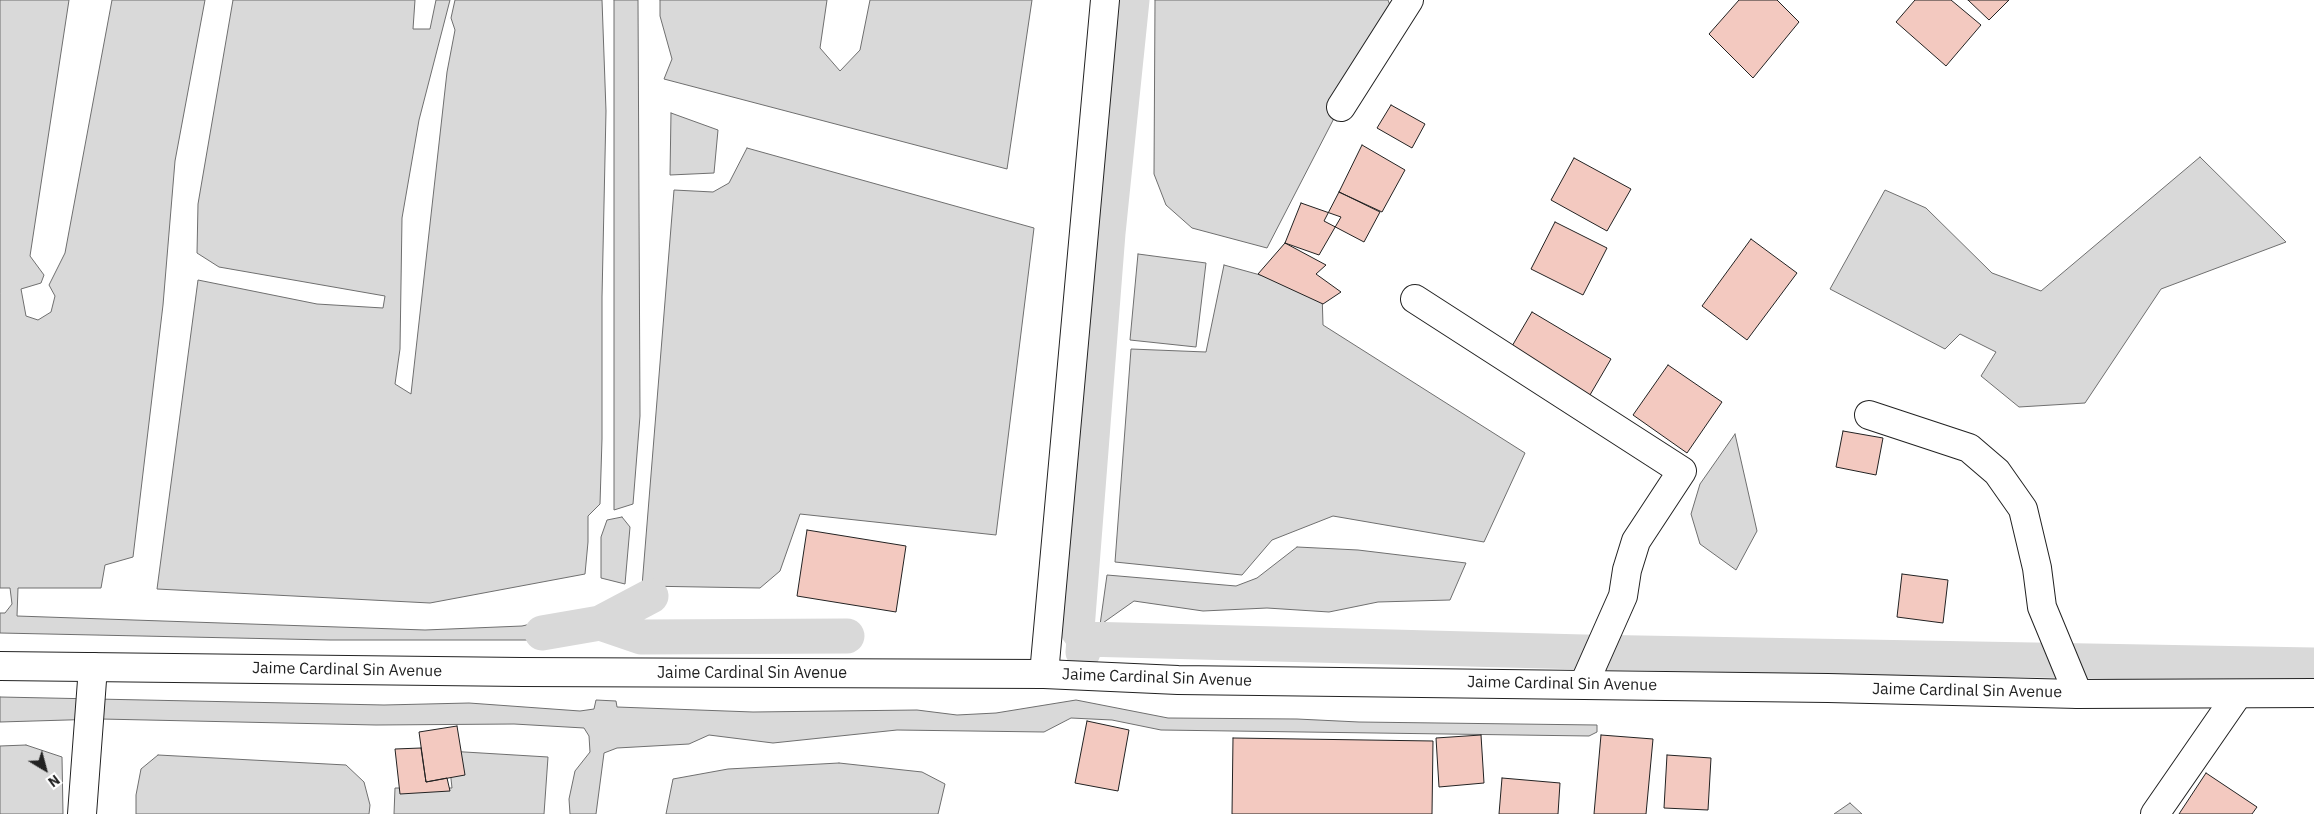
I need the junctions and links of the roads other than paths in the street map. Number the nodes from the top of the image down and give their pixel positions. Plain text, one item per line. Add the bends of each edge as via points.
1 (1105, 0) edge
2 (1409, 0) edge
3 (1341, 107) dead end
4 (1415, 300) dead end
5 (1869, 415) dead end
6 (0, 666) edge
7 (93, 668) junction
8 (1044, 674) junction
9 (1585, 683) junction
10 (2078, 693) junction
11 (2238, 694) junction
12 (2314, 694) edge
13 (82, 814) edge
14 (2156, 814) edge

1 - 8 main road
2 - 3 main road
4 - 9 main road via 1682,471 1636,541 1623,596
5 - 10 main road via 1969,448 1997,472 2023,510 2037,568 2042,607
6 - 7 main road, Jaime Cardinal Sin Avenue
7 - 8 main road, Jaime Cardinal Sin Avenue
7 - 13 main road
8 - 9 main road, Jaime Cardinal Sin Avenue via 1178,680
9 - 10 main road, Jaime Cardinal Sin Avenue
10 - 11 main road, Jaime Cardinal Sin Avenue
11 - 12 main road, Jaime Cardinal Sin Avenue
11 - 14 main road

